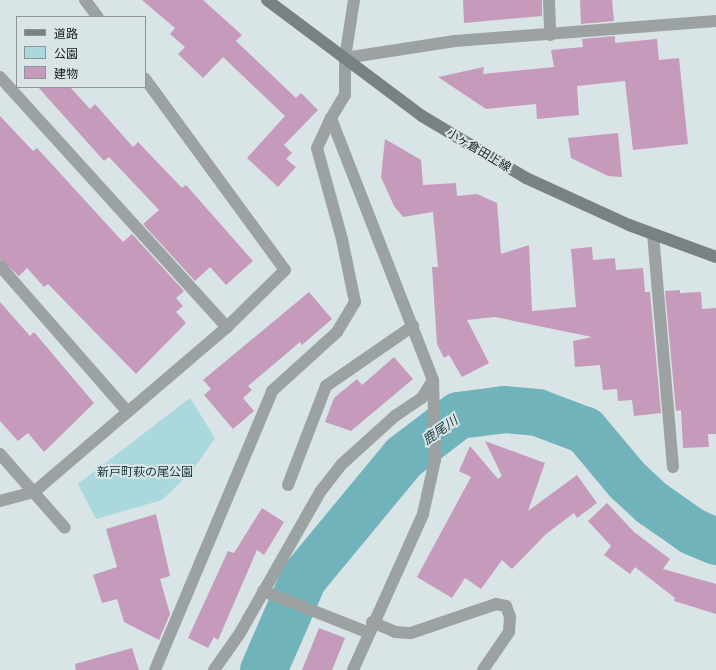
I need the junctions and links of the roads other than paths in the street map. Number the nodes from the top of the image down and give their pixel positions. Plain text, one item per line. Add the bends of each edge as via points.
1 (85, 0) edge
2 (267, 0) edge
3 (354, 0) edge
4 (549, 0) edge
5 (97, 16) edge
6 (716, 21) edge
7 (550, 34) junction
8 (345, 58) junction
9 (0, 77) edge
10 (146, 80) edge
11 (331, 118) junction
12 (653, 234) junction
13 (716, 257) edge
14 (0, 266) edge
15 (412, 326) junction
16 (227, 327) junction
17 (433, 380) junction
18 (126, 410) junction
19 (0, 454) edge
20 (673, 467) dead end
21 (288, 485) dead end
22 (34, 492) junction
23 (0, 502) edge
24 (65, 528) dead end
25 (263, 591) junction
26 (370, 627) junction
27 (155, 670) edge
28 (214, 670) edge
29 (353, 670) edge
30 (484, 670) edge

1 - 5 street
2 - 8 main road, 小ヶ倉田上線
3 - 8 street
4 - 7 street
6 - 7 street
7 - 8 street via 455,41
8 - 11 street via 345,95
8 - 12 main road, 小ヶ倉田上線 via 422,116 526,178
9 - 16 street
10 - 16 street via 285,270
11 - 15 street
11 - 27 street via 317,148 342,239 355,302 337,332 272,391
12 - 13 main road, 小ヶ倉田上線
12 - 20 street
14 - 18 street
15 - 17 street
15 - 21 street via 326,386
16 - 18 street
17 - 25 street via 422,398 395,416 342,464 300,522
17 - 26 street via 435,460 423,514
18 - 22 street
19 - 22 street
22 - 23 street
22 - 24 street
25 - 26 street via 321,614
25 - 28 street via 240,633
26 - 29 street
26 - 30 street via 411,633 496,604 506,606 510,617 509,632

